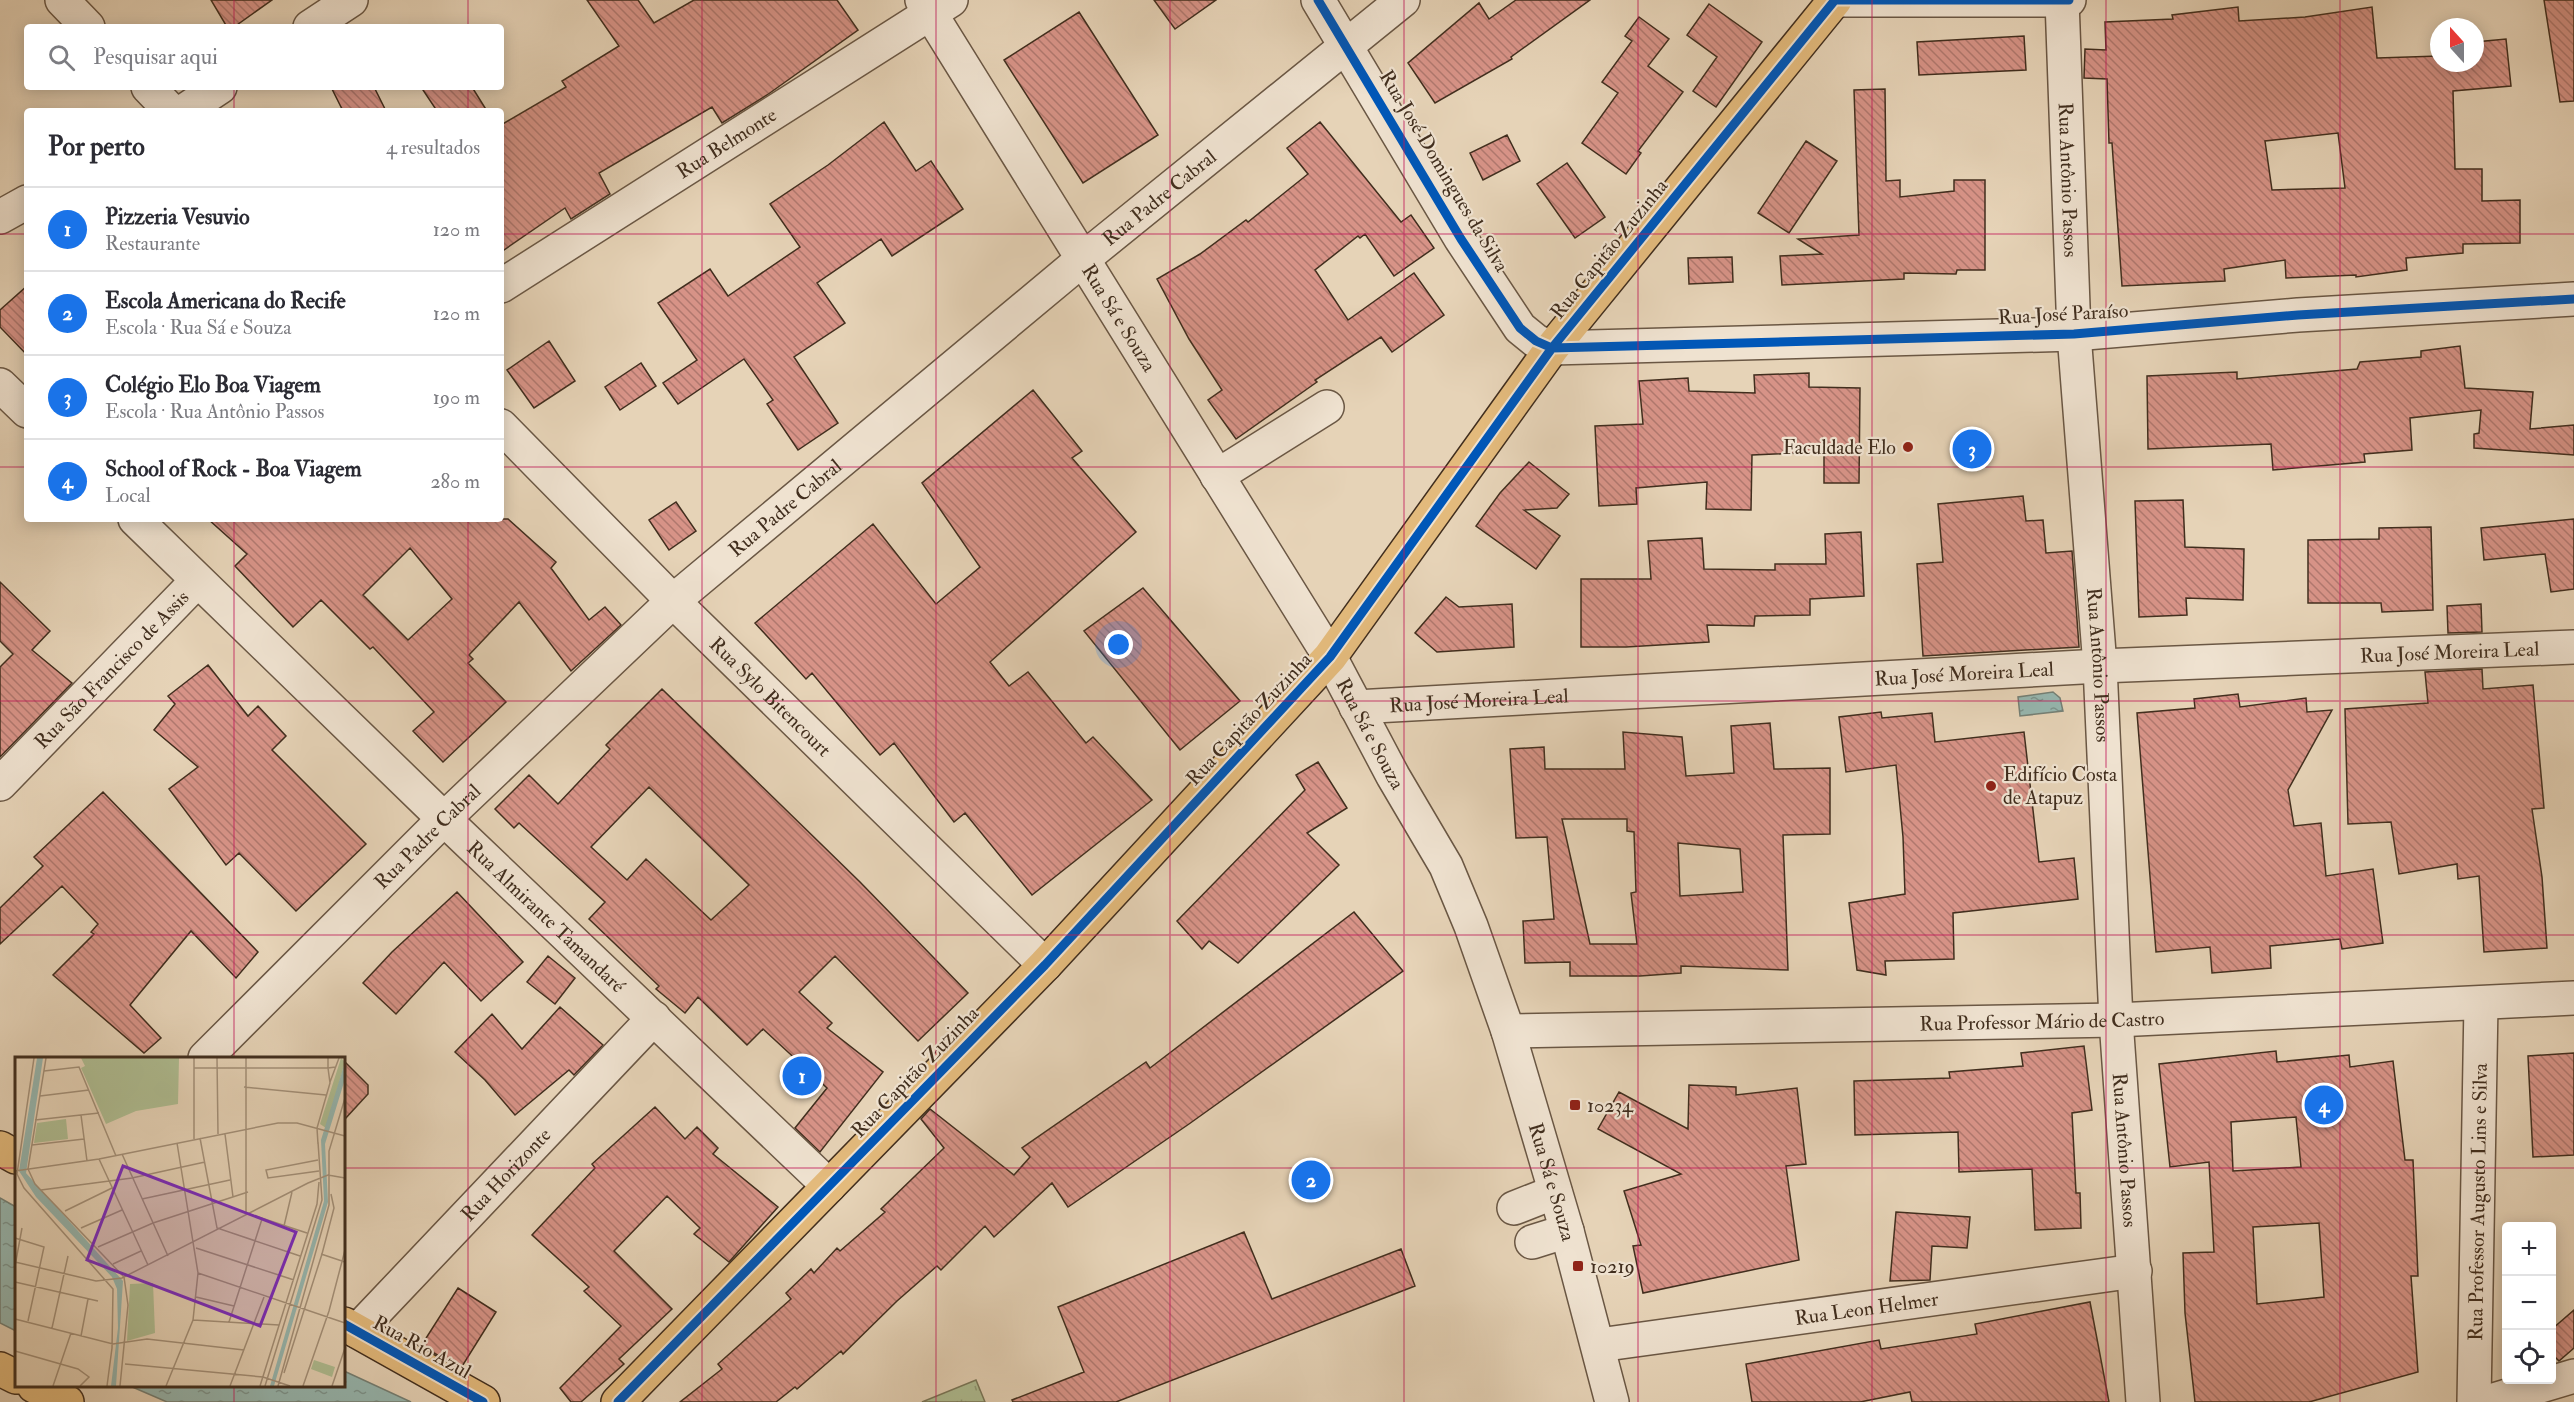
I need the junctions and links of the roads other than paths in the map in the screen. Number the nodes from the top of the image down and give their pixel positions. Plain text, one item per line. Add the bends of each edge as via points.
1 (62, 0) edge
2 (351, 0) edge
3 (1318, 0) edge
4 (1403, 0) edge
5 (1834, 0) edge
6 (2062, 0) edge
7 (2069, 0) edge
8 (935, 5) edge
9 (85, 24) edge
10 (315, 24) edge
11 (1346, 44) junction
12 (151, 90) edge
13 (216, 90) edge
14 (168, 108) edge
15 (188, 108) edge
16 (24, 203) edge
17 (0, 217) edge
18 (1083, 259) junction
19 (504, 284) edge
20 (2574, 299) edge
21 (2074, 334) junction
22 (1552, 348) junction
23 (0, 385) edge
24 (1326, 407) dead end
25 (24, 408) edge
26 (504, 429) edge
27 (1217, 476) junction
28 (138, 522) edge
29 (197, 581) junction
30 (673, 601) junction
31 (2574, 647) edge
32 (1330, 657) junction
33 (2100, 666) junction
34 (1356, 707) junction
35 (0, 784) edge
36 (444, 819) junction
37 (1045, 965) junction
38 (2574, 998) edge
39 (2481, 1003) junction
40 (654, 1018) junction
41 (2116, 1020) junction
42 (1508, 1031) junction
43 (207, 1057) edge
44 (0, 1148) edge
45 (15, 1156) edge
46 (829, 1186) junction
47 (1555, 1192) junction
48 (1514, 1208) dead end
49 (1567, 1231) junction
50 (1532, 1242) dead end
51 (2134, 1272) junction
52 (350, 1327) edge
53 (1599, 1345) junction
54 (0, 1369) edge
55 (15, 1376) edge
56 (2574, 1376) edge
57 (36, 1387) edge
58 (68, 1402) edge
59 (483, 1402) edge
60 (618, 1402) edge
61 (1612, 1402) edge
62 (2144, 1402) edge
63 (2474, 1402) edge
64 (2487, 1402) edge

1 - 9 street
2 - 10 street
3 - 11 street, Rua José Domingues da Silva
4 - 11 street, Rua Padre Cabral
5 - 6 street
5 - 22 main road, Rua Capitão Zuzinha
6 - 7 street
6 - 21 street, Rua Antônio Passos
8 - 18 street, Rua Sá e Souza
8 - 19 street, Rua Belmonte
11 - 18 street, Rua Padre Cabral
11 - 22 street, Rua José Domingues da Silva via 1461,238 1520,328
12 - 14 street
13 - 15 street
16 - 17 street
18 - 27 street, Rua Sá e Souza
18 - 30 street, Rua Padre Cabral
20 - 21 street, Rua José Paraíso via 2298,315
21 - 22 street, Rua José Paraíso
21 - 33 street, Rua Antônio Passos
22 - 32 main road, Rua Capitão Zuzinha
23 - 25 street
24 - 27 street
26 - 30 street, Rua Sylo Bitencourt
27 - 32 street, Rua Sá e Souza
28 - 29 street, Rua Almirante Tamandaré
29 - 35 street, Rua São Francisco de Assis
29 - 36 street, Rua Almirante Tamandaré
30 - 36 street, Rua Padre Cabral
30 - 37 street, Rua Sylo Bitencourt
31 - 33 street, Rua José Moreira Leal
32 - 34 street, Rua Sá e Souza
32 - 37 main road, Rua Capitão Zuzinha
33 - 34 street, Rua José Moreira Leal
33 - 41 street, Rua Antônio Passos
34 - 42 street, Rua Sá e Souza via 1446,866
36 - 40 street, Rua Almirante Tamandaré
36 - 43 street, Rua Padre Cabral
37 - 46 main road, Rua Capitão Zuzinha
38 - 39 street, Rua Professor Mário de Castro
39 - 41 street, Rua Professor Mário de Castro
39 - 63 street, Rua Professor Augusto Lins e Silva
40 - 46 street, Rua Almirante Tamandaré
40 - 52 street, Rua Horizonte
41 - 42 street, Rua Professor Mário de Castro
41 - 51 street, Rua Antônio Passos
42 - 47 street, Rua Sá e Souza
44 - 45 main road
46 - 60 main road, Rua Capitão Zuzinha
47 - 48 street
47 - 49 street, Rua Sá e Souza
49 - 50 street
49 - 53 street, Rua Sá e Souza
51 - 53 street, Rua Leon Helmer
51 - 62 street, Rua Antônio Passos
52 - 59 main road, Rua Rio Azul
53 - 61 street, Rua Sá e Souza
54 - 55 main road
56 - 64 street
57 - 58 main road

